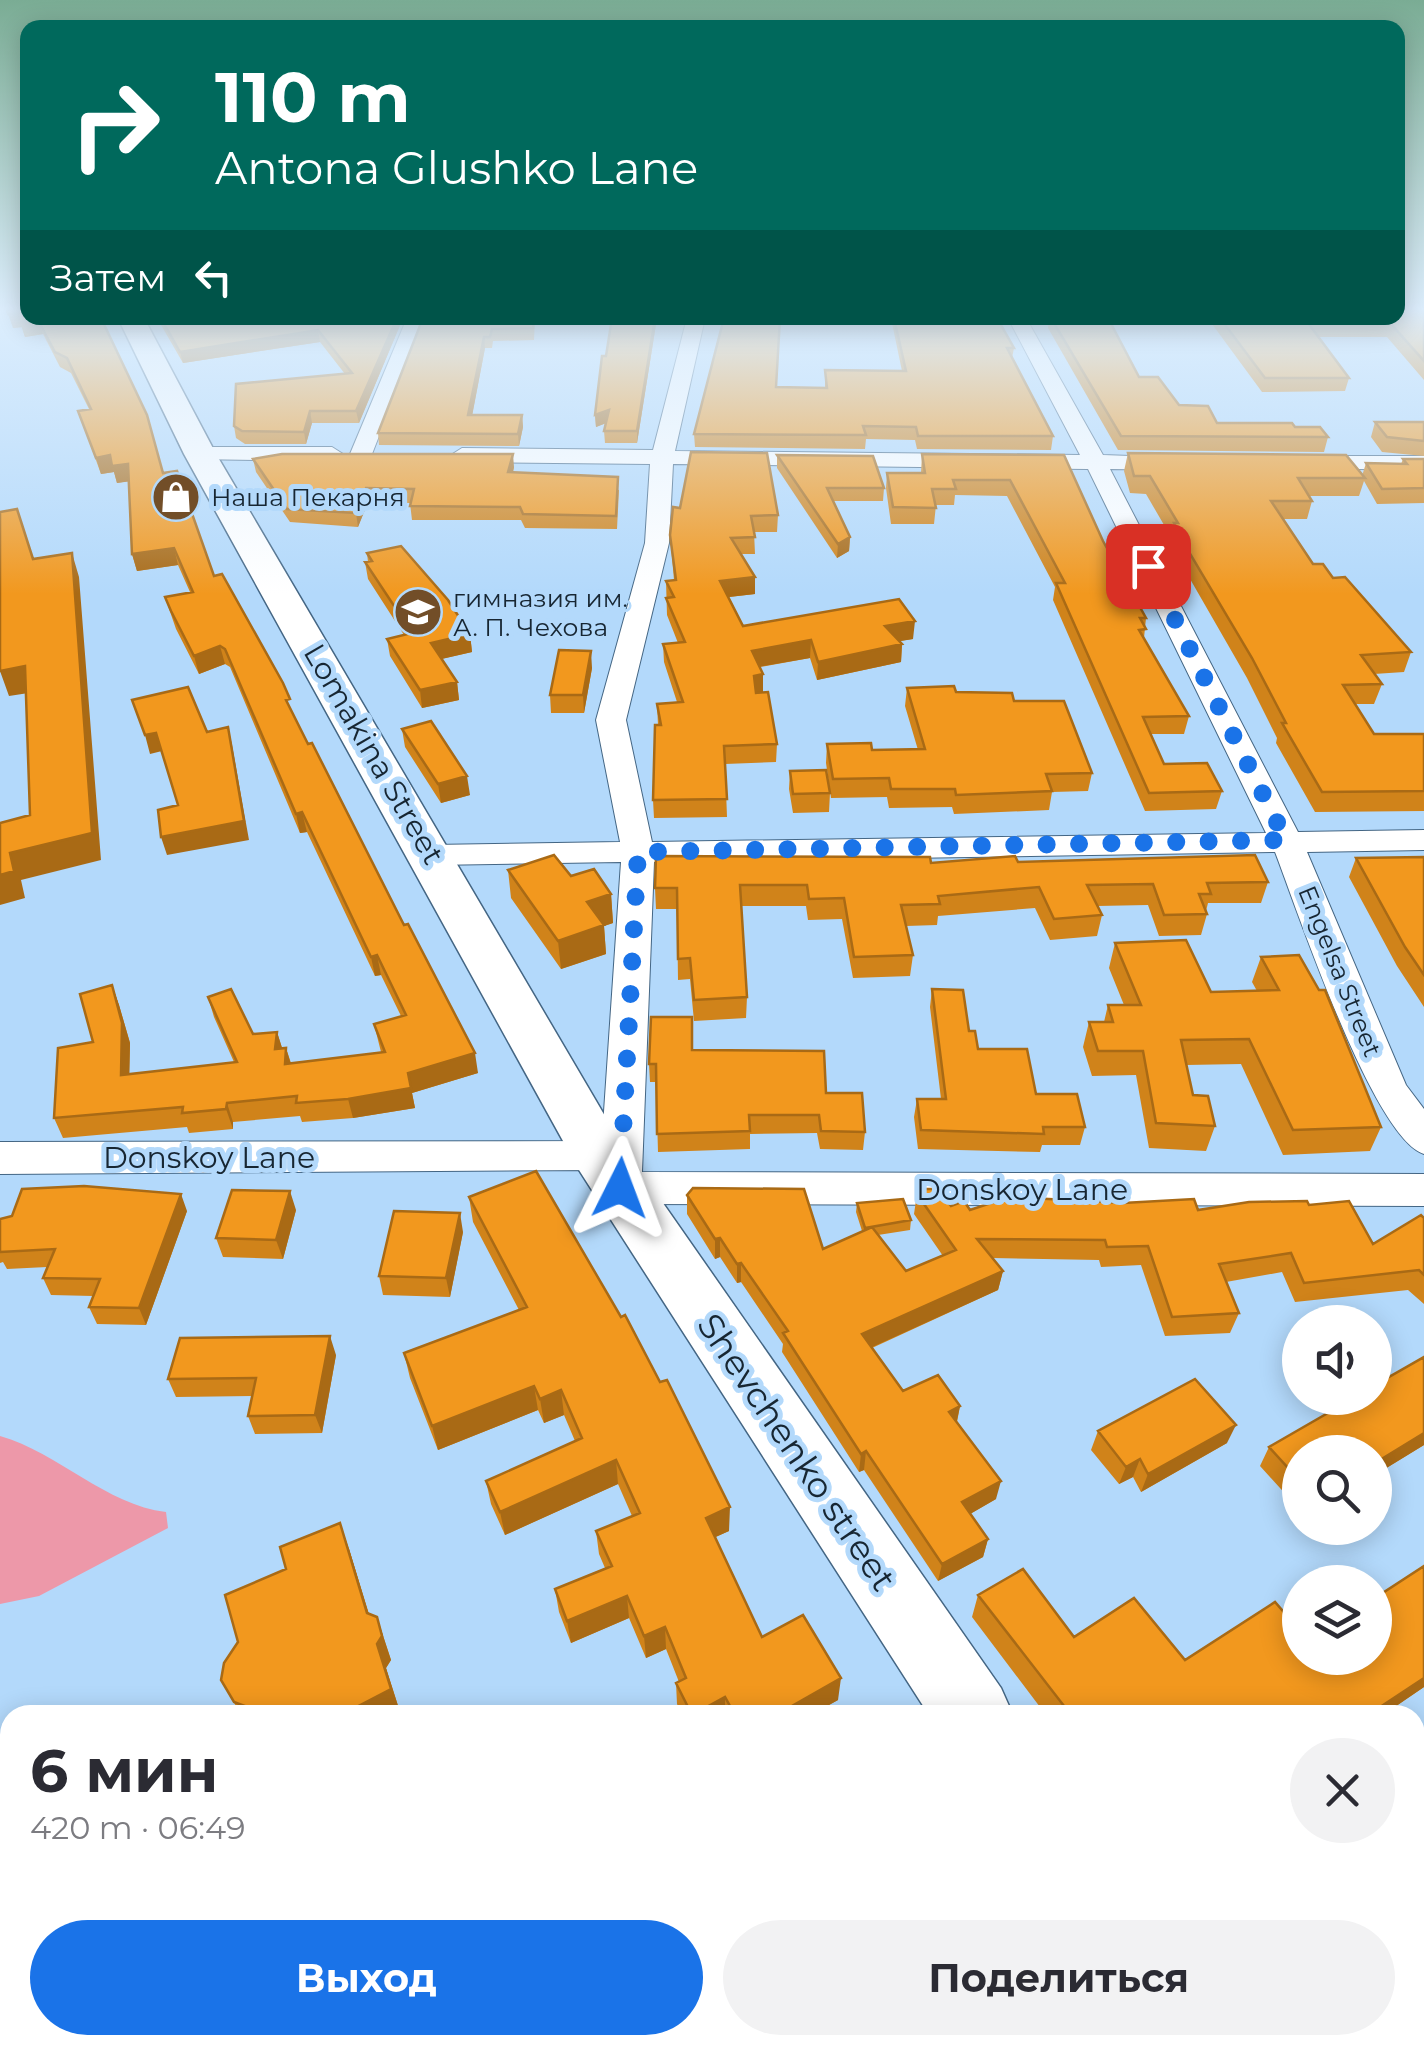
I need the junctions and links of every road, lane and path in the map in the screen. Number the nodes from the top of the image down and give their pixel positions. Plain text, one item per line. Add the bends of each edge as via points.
1 (174, 402) edge
2 (388, 402) edge
3 (676, 402) edge
4 (1062, 402) edge
5 (200, 454) junction
6 (436, 455) edge
7 (662, 458) junction
8 (1209, 463) edge
9 (1284, 463) edge
10 (1424, 463) edge
11 (1096, 464) junction
12 (1286, 840) junction
13 (1424, 840) edge
14 (638, 852) junction
15 (432, 855) junction
16 (1424, 1140) edge
17 (0, 1158) edge
18 (609, 1172) junction
19 (1424, 1190) edge
20 (967, 1705) edge

1 - 5 street, Lomakina Street
2 - 5 street via 371,454
3 - 7 street
4 - 11 street, Engelsa Street
5 - 15 street, Lomakina Street
6 - 7 street
7 - 11 street
7 - 14 street via 657,543 611,720
8 - 11 street
9 - 10 street
11 - 12 street, Engelsa Street
12 - 13 street
12 - 14 street
12 - 16 street, Engelsa Street via 1389,1090
14 - 15 street
14 - 18 street
15 - 18 street, Lomakina Street
17 - 18 street, Donskoy Lane
18 - 19 street, Donskoy Lane
18 - 20 street, Shevchenko street

